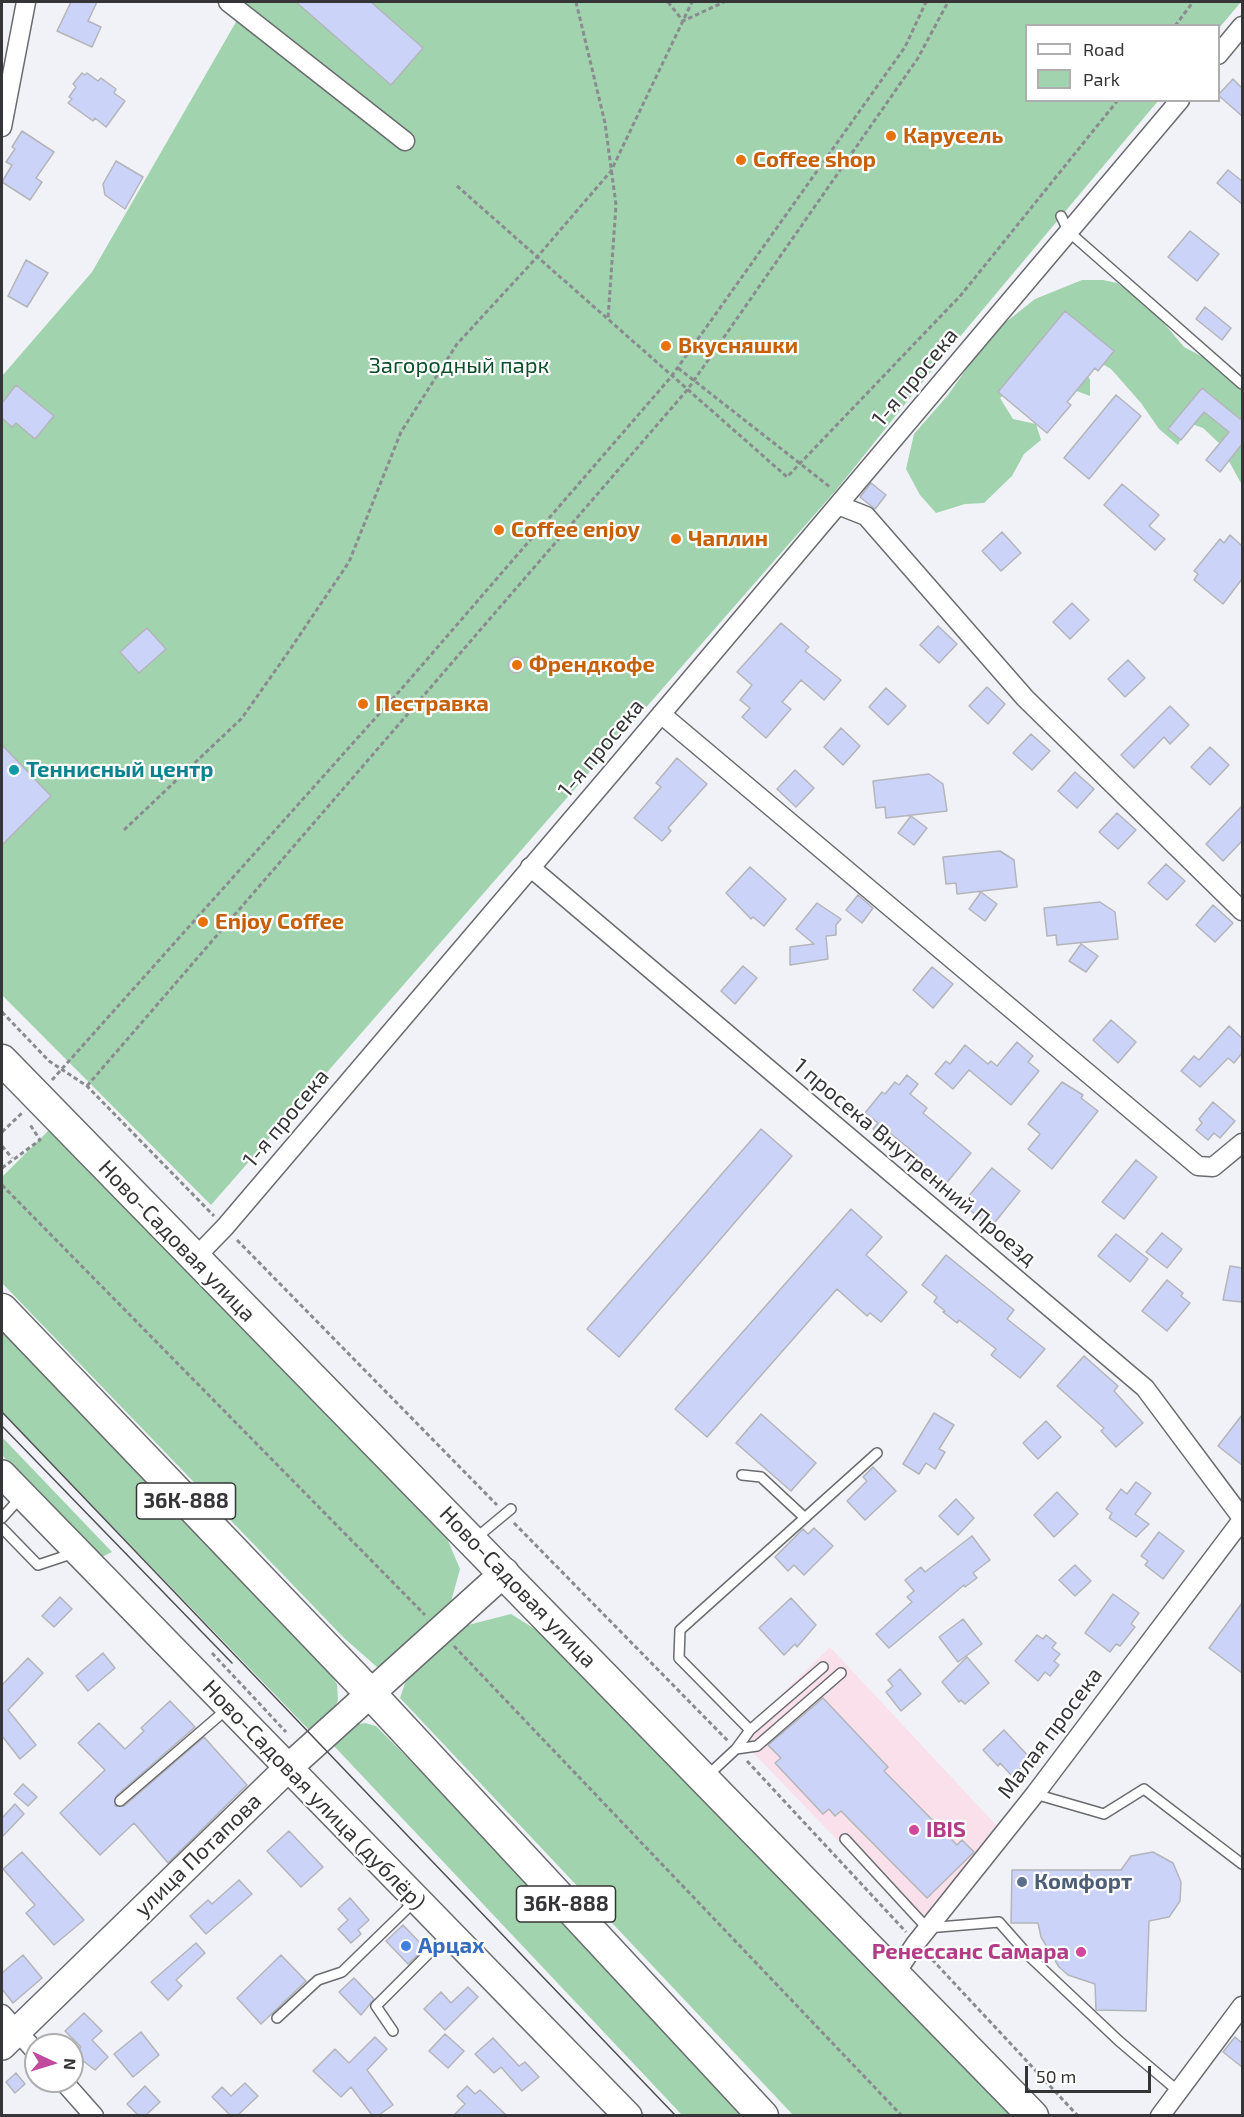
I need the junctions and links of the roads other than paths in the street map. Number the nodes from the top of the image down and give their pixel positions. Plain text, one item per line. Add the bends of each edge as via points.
1 (26, 2) edge
2 (228, 2) edge
3 (1242, 26) edge
4 (1220, 53) edge
5 (1178, 102) edge
6 (2, 127) edge
7 (405, 141) dead end
8 (1065, 224) junction
9 (1242, 384) edge
10 (841, 501) junction
11 (661, 714) junction
12 (530, 867) junction
13 (1242, 911) edge
14 (2, 1060) edge
15 (1242, 1143) edge
16 (194, 1259) junction
17 (2, 1309) edge
18 (877, 1453) dead end
19 (742, 1475) dead end
20 (11, 1487) edge
21 (508, 1511) road end
22 (2, 1518) edge
23 (805, 1518) junction
24 (1242, 1519) edge
25 (2, 1528) edge
26 (473, 1540) junction
27 (77, 1552) junction
28 (505, 1572) junction
29 (823, 1667) dead end
30 (841, 1673) dead end
31 (370, 1693) junction
32 (229, 1708) junction
33 (750, 1730) junction
34 (736, 1749) junction
35 (288, 1768) junction
36 (705, 1778) junction
37 (1035, 1794) junction
38 (120, 1802) dead end
39 (845, 1839) dead end
40 (1242, 1864) edge
41 (417, 1900) junction
42 (449, 1933) junction
43 (922, 1935) junction
44 (896, 1974) junction
45 (1242, 2006) edge
46 (277, 2018) dead end
47 (7, 2030) edge
48 (393, 2031) dead end
49 (24, 2043) edge
50 (1178, 2091) junction
51 (74, 2093) edge
52 (94, 2115) edge
53 (628, 2115) edge
54 (763, 2115) edge
55 (1033, 2115) edge
56 (1160, 2115) edge

1 - 6 street
2 - 7 street
3 - 4 street
5 - 8 street, 1-я просека
8 - 9 lane
8 - 10 street, 1-я просека
10 - 11 street, 1-я просека
10 - 13 street via 866,516 1025,698
11 - 12 street, 1-я просека
11 - 15 street via 1198,1166 1213,1167
12 - 16 street, 1-я просека
12 - 24 street, 1 просека Внутренний Проезд via 1145,1388
14 - 16 main road, Ново-Садовая улица via 30,1106
16 - 26 main road, Ново-Садовая улица
17 - 31 main road, 36К-888
18 - 23 lane
19 - 23 lane via 761,1478
20 - 22 lane
20 - 27 street, Ново-Садовая улица (дублёр)
21 - 26 lane
23 - 33 lane via 680,1630 679,1658
24 - 37 street, Малая просека
25 - 27 lane via 38,1565
26 - 28 main road, Ново-Садовая улица
27 - 32 street, Ново-Садовая улица (дублёр)
28 - 31 street, улица Потапова
28 - 36 main road, Ново-Садовая улица
29 - 33 lane
30 - 34 lane via 757,1746
31 - 35 street, улица Потапова
31 - 54 main road, 36К-888
32 - 35 street, Ново-Садовая улица (дублёр)
32 - 38 lane
33 - 34 lane
34 - 36 lane
35 - 41 street, Ново-Садовая улица (дублёр)
35 - 47 street, улица Потапова
36 - 44 main road, Ново-Садовая улица
37 - 40 lane via 1104,1814 1144,1789
37 - 43 street, Малая просека
39 - 43 lane
41 - 42 street, Ново-Садовая улица (дублёр)
41 - 46 lane via 342,1972 318,1980
42 - 48 lane via 376,2006
42 - 53 street, Ново-Садовая улица (дублёр)
43 - 44 street, Малая просека
43 - 50 lane via 999,1922 1119,2041
44 - 55 main road, Ново-Садовая улица
45 - 50 street
47 - 49 street
50 - 56 street
51 - 52 street

